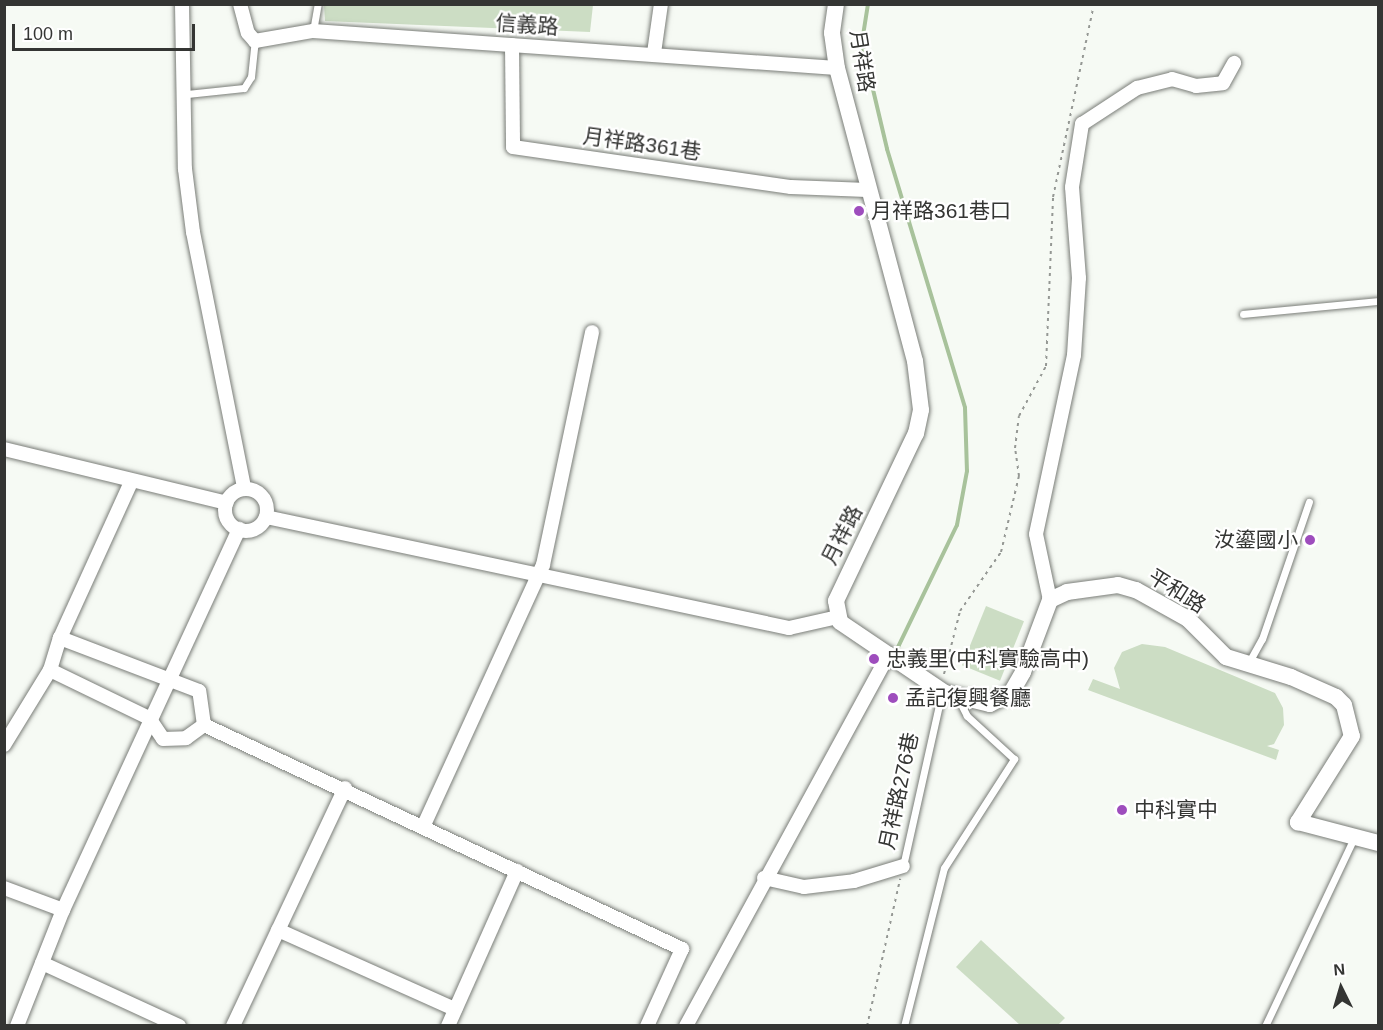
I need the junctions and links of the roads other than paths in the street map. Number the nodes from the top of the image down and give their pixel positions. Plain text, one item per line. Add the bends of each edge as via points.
1 (182, 4) edge
2 (240, 4) edge
3 (318, 4) edge
4 (660, 4) edge
5 (836, 4) edge
6 (313, 31) junction
7 (255, 41) junction
8 (512, 45) junction
9 (654, 53) junction
10 (1234, 63) dead end
11 (837, 69) junction
12 (187, 94) junction
13 (867, 190) junction
14 (1378, 301) edge
15 (1243, 314) dead end
16 (592, 332) dead end
17 (4, 449) edge
18 (131, 482) junction
19 (244, 488) junction
20 (1309, 502) dead end
21 (227, 503) junction
22 (266, 516) junction
23 (239, 529) junction
24 (539, 574) junction
25 (1050, 600) junction
26 (838, 617) junction
27 (60, 638) junction
28 (892, 656) junction
29 (1247, 666) junction
30 (50, 670) junction
31 (169, 679) junction
32 (946, 692) junction
33 (150, 718) junction
34 (204, 725) junction
35 (4, 745) edge
36 (345, 788) junction
37 (423, 827) junction
38 (1355, 836) junction
39 (1378, 843) edge
40 (903, 866) joint
41 (518, 871) junction
42 (768, 879) junction
43 (4, 888) edge
44 (63, 910) junction
45 (278, 930) junction
46 (42, 963) junction
47 (455, 1010) junction
48 (17, 1026) edge
49 (179, 1026) edge
50 (234, 1026) edge
51 (448, 1026) edge
52 (647, 1026) edge
53 (686, 1026) edge
54 (904, 1026) edge
55 (1265, 1026) edge

1 - 12 street
2 - 7 street via 248,33
3 - 6 lane
4 - 9 street
5 - 11 street, 月祥路 via 832,33
6 - 7 street, 信義路
6 - 8 street, 信義路
7 - 12 lane via 251,76 244,88
8 - 9 street, 信義路
8 - 13 street, 月祥路361巷 via 513,147 791,187
9 - 11 street, 信義路
10 - 25 street via 1223,83 1196,86 1172,79 1137,88 1082,124 1072,187 1079,278 1074,356 1036,534
11 - 13 street, 月祥路
12 - 19 street via 185,169 193,232
13 - 26 street, 月祥路 via 915,361 921,410 916,433 836,601
14 - 15 lane
16 - 24 street
17 - 18 street
18 - 21 street
18 - 27 street
19 - 21 street via 229,495
19 - 22 street via 261,493 268,508
20 - 29 lane via 1262,639
21 - 23 street via 224,511 232,526
22 - 23 street via 263,524 248,532
22 - 24 street
23 - 31 street
24 - 26 street via 789,628
24 - 37 street
25 - 29 street, 平和路 via 1067,592 1118,585 1136,590 1188,620 1226,657
25 - 32 street via 1011,693 990,704
26 - 28 street via 844,626
27 - 30 street
27 - 31 street
28 - 32 street
28 - 42 street
29 - 38 street, 平和路 via 1291,677 1336,697 1344,705 1352,736 1298,822
30 - 33 street
30 - 35 street
31 - 33 street
31 - 34 street via 199,691
32 - 40 lane, 月祥路276巷
32 - 54 lane via 1014,759 944,868
33 - 34 street via 163,739 186,738
33 - 44 street
34 - 36 street
36 - 37 street
36 - 45 street
37 - 41 street
38 - 39 street, 平和路
38 - 55 lane
40 - 42 street, 月祥路276巷 via 854,881 804,887
41 - 47 street
41 - 52 street via 682,949
42 - 53 street
43 - 44 street
44 - 46 street
45 - 47 street
45 - 50 street
46 - 48 street
46 - 49 street
47 - 51 street

